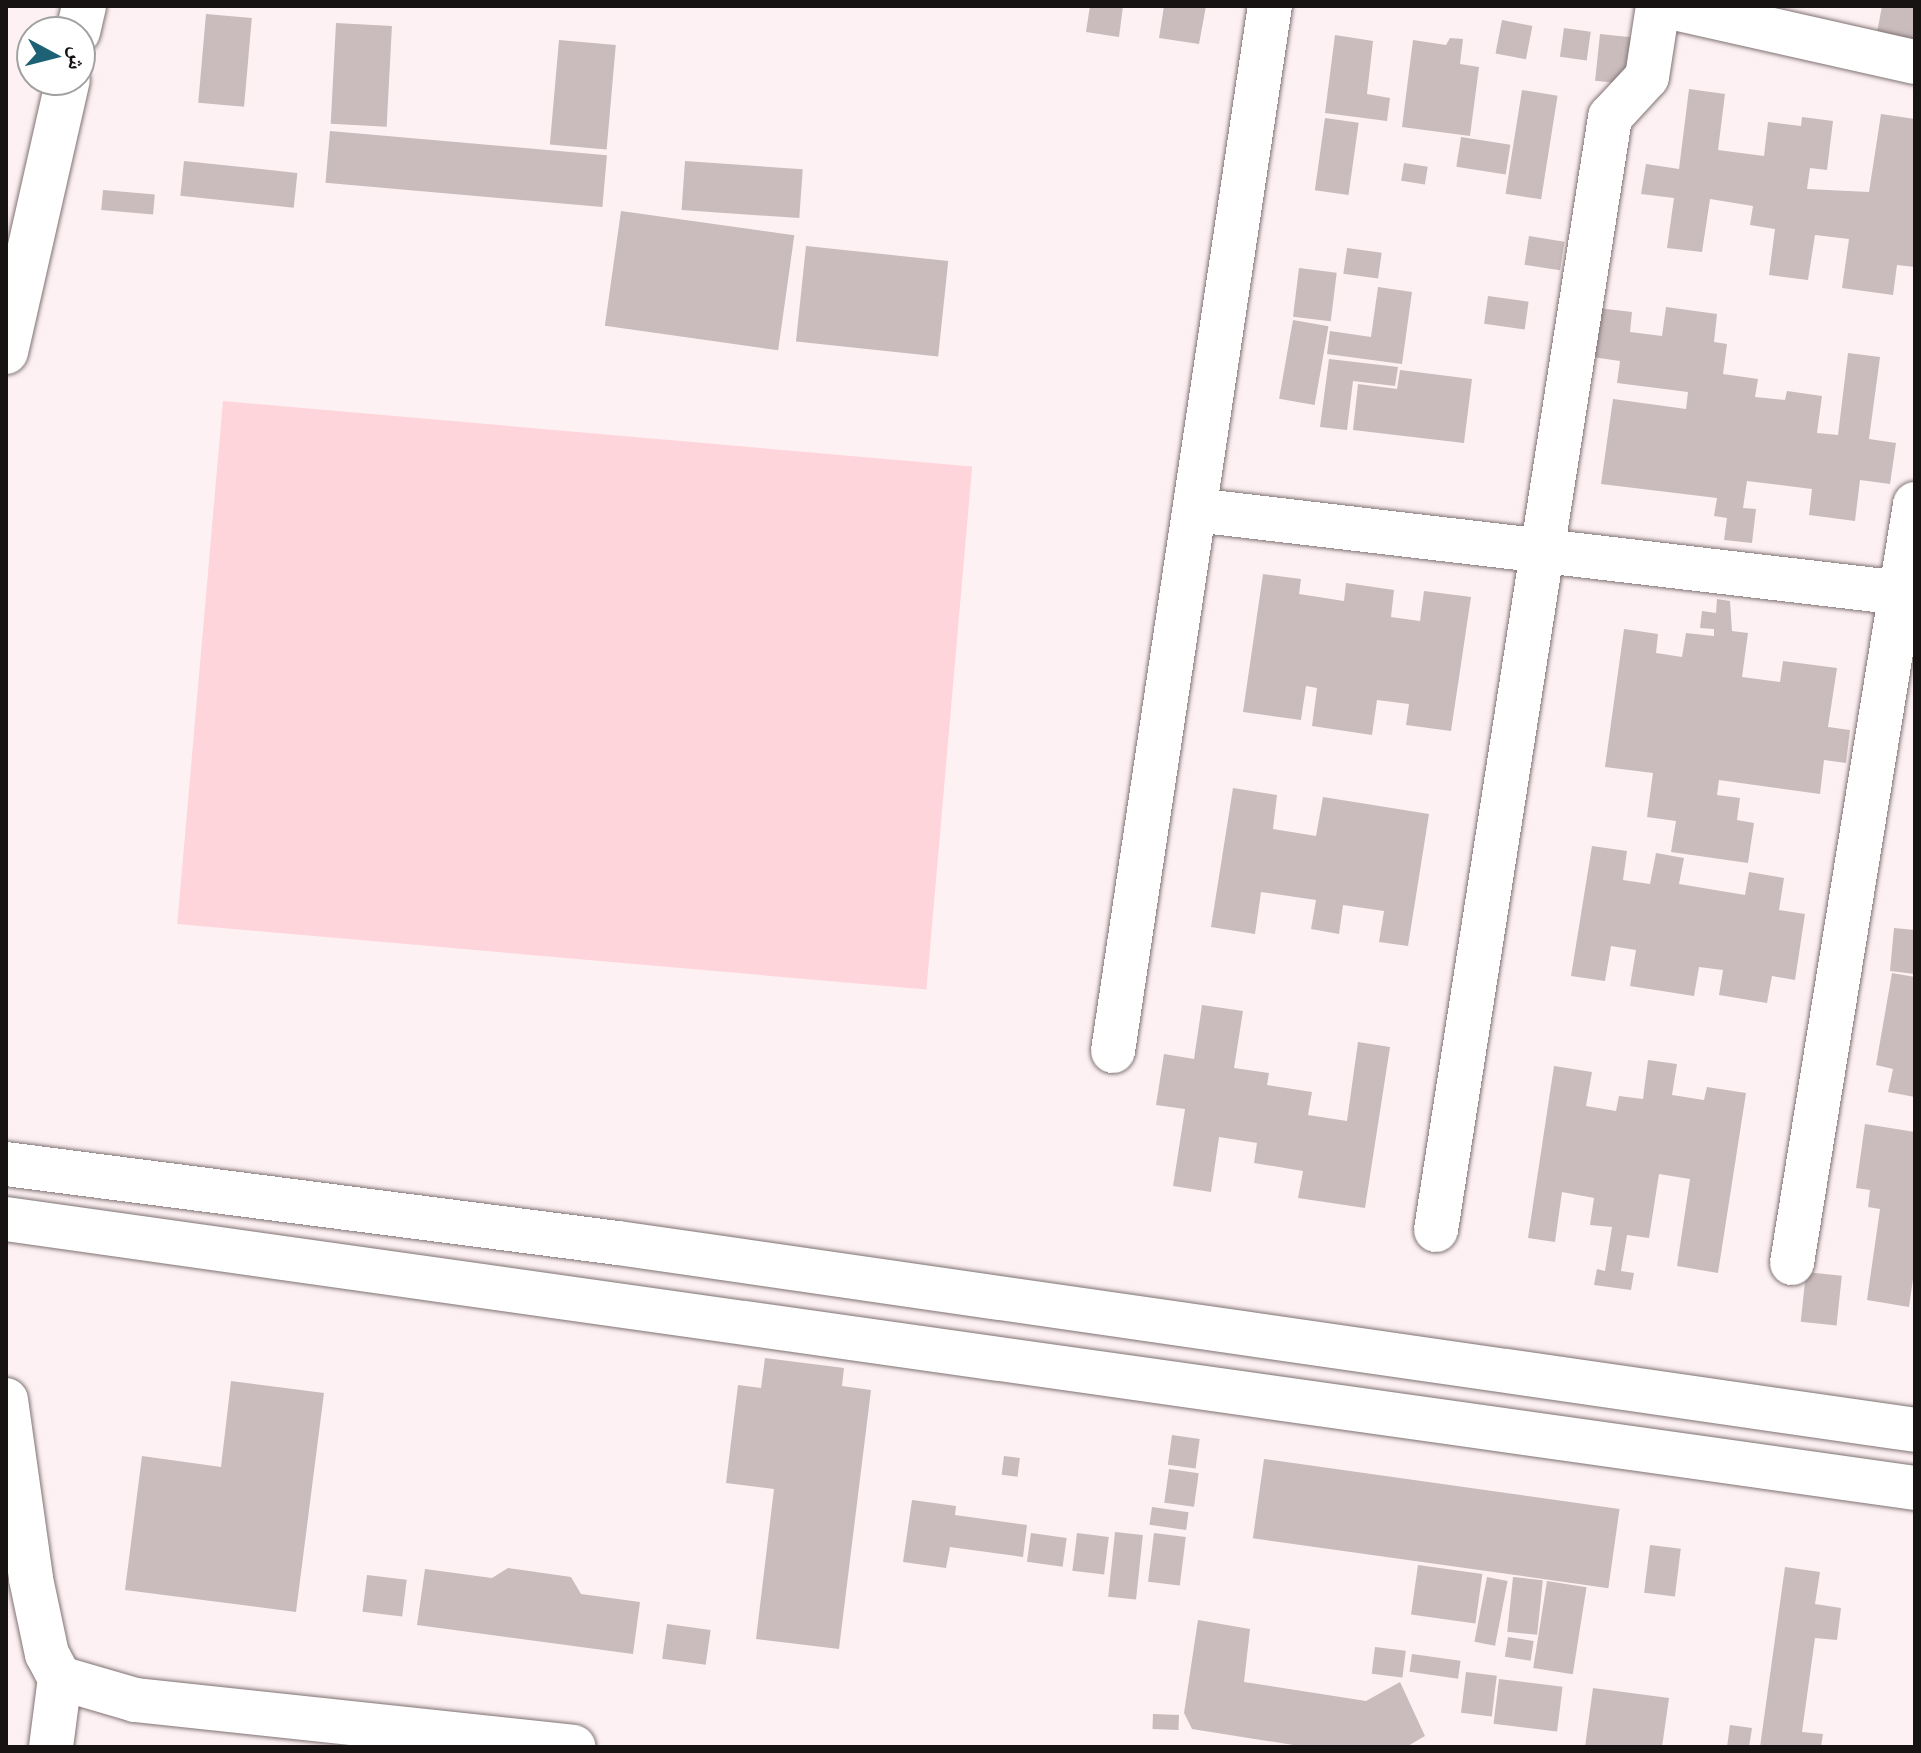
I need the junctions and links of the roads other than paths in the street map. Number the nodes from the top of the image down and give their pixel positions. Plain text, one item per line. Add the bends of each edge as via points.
1 (1270, 6) edge
2 (1658, 6) edge
3 (1666, 6) edge
4 (1778, 19) edge
5 (1915, 62) edge
6 (64, 96) edge
7 (6, 352) edge
8 (1915, 504) edge
9 (1195, 510) junction
10 (1545, 551) junction
11 (1902, 593) junction
12 (1113, 1051) dead end
13 (6, 1164) edge
14 (6, 1219) edge
15 (1436, 1230) dead end
16 (1792, 1263) dead end
17 (6, 1400) edge
18 (1915, 1430) edge
19 (1915, 1488) edge
20 (60, 1678) junction
21 (51, 1747) edge
22 (573, 1747) edge

1 - 9 street
2 - 10 street via 1647,77 1610,117
3 - 4 street
4 - 5 street
6 - 7 street
8 - 11 street
9 - 10 street
9 - 12 street
10 - 11 street
10 - 15 street
11 - 16 street
13 - 18 street via 618,1243
14 - 19 street
17 - 20 street via 31,1579 47,1654
20 - 21 street
20 - 22 street via 135,1700

